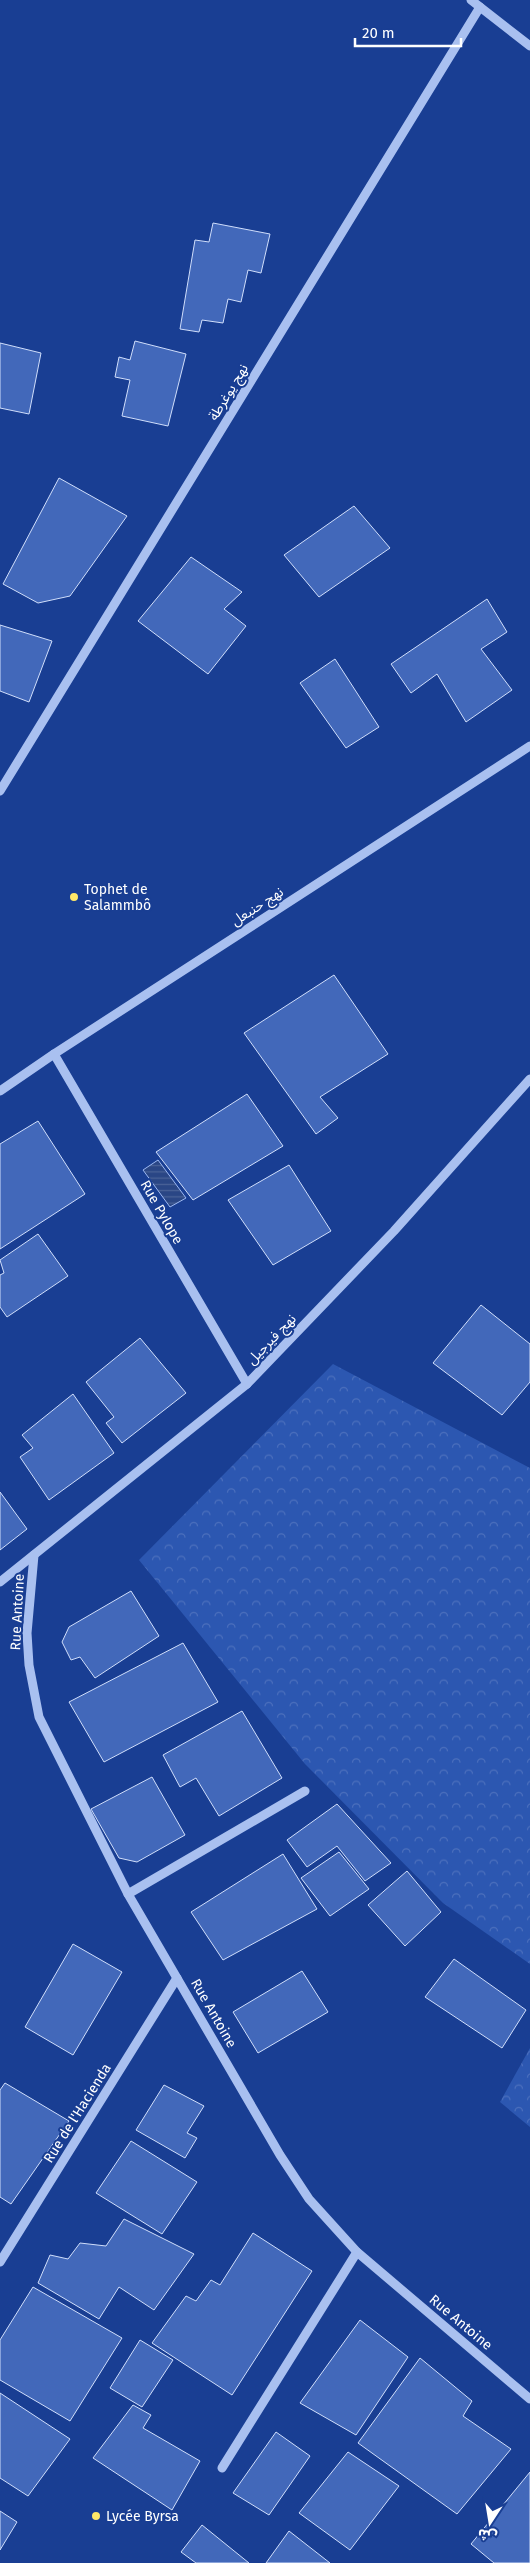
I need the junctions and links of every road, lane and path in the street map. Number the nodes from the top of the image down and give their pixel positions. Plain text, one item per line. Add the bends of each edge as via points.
1 (471, 0) edge
2 (480, 7) junction
3 (530, 46) edge
4 (530, 746) edge
5 (0, 791) edge
6 (54, 1054) junction
7 (530, 1079) edge
8 (0, 1092) edge
9 (247, 1384) junction
10 (34, 1555) junction
11 (0, 1582) edge
12 (305, 1791) dead end
13 (128, 1894) junction
14 (177, 1978) junction
15 (357, 2252) junction
16 (0, 2262) edge
17 (530, 2399) edge
18 (222, 2468) dead end

1 - 2 street
2 - 3 street
2 - 5 street, نهج يوغرطة
4 - 6 street, نهج حنبعل
6 - 8 street, نهج حنبعل
6 - 9 street, Rue Pylope
7 - 9 street, نهج فيرجيل via 394,1231
9 - 10 street, نهج فيرجيل
10 - 11 street, نهج فيرجيل
10 - 13 street, Rue Antoine via 27,1633 29,1665 39,1717
12 - 13 street
13 - 14 street, Rue Antoine
14 - 15 street, Rue Antoine via 280,2155 309,2199
14 - 16 street, Rue de l'Hacienda
15 - 17 street, Rue Antoine
15 - 18 street

